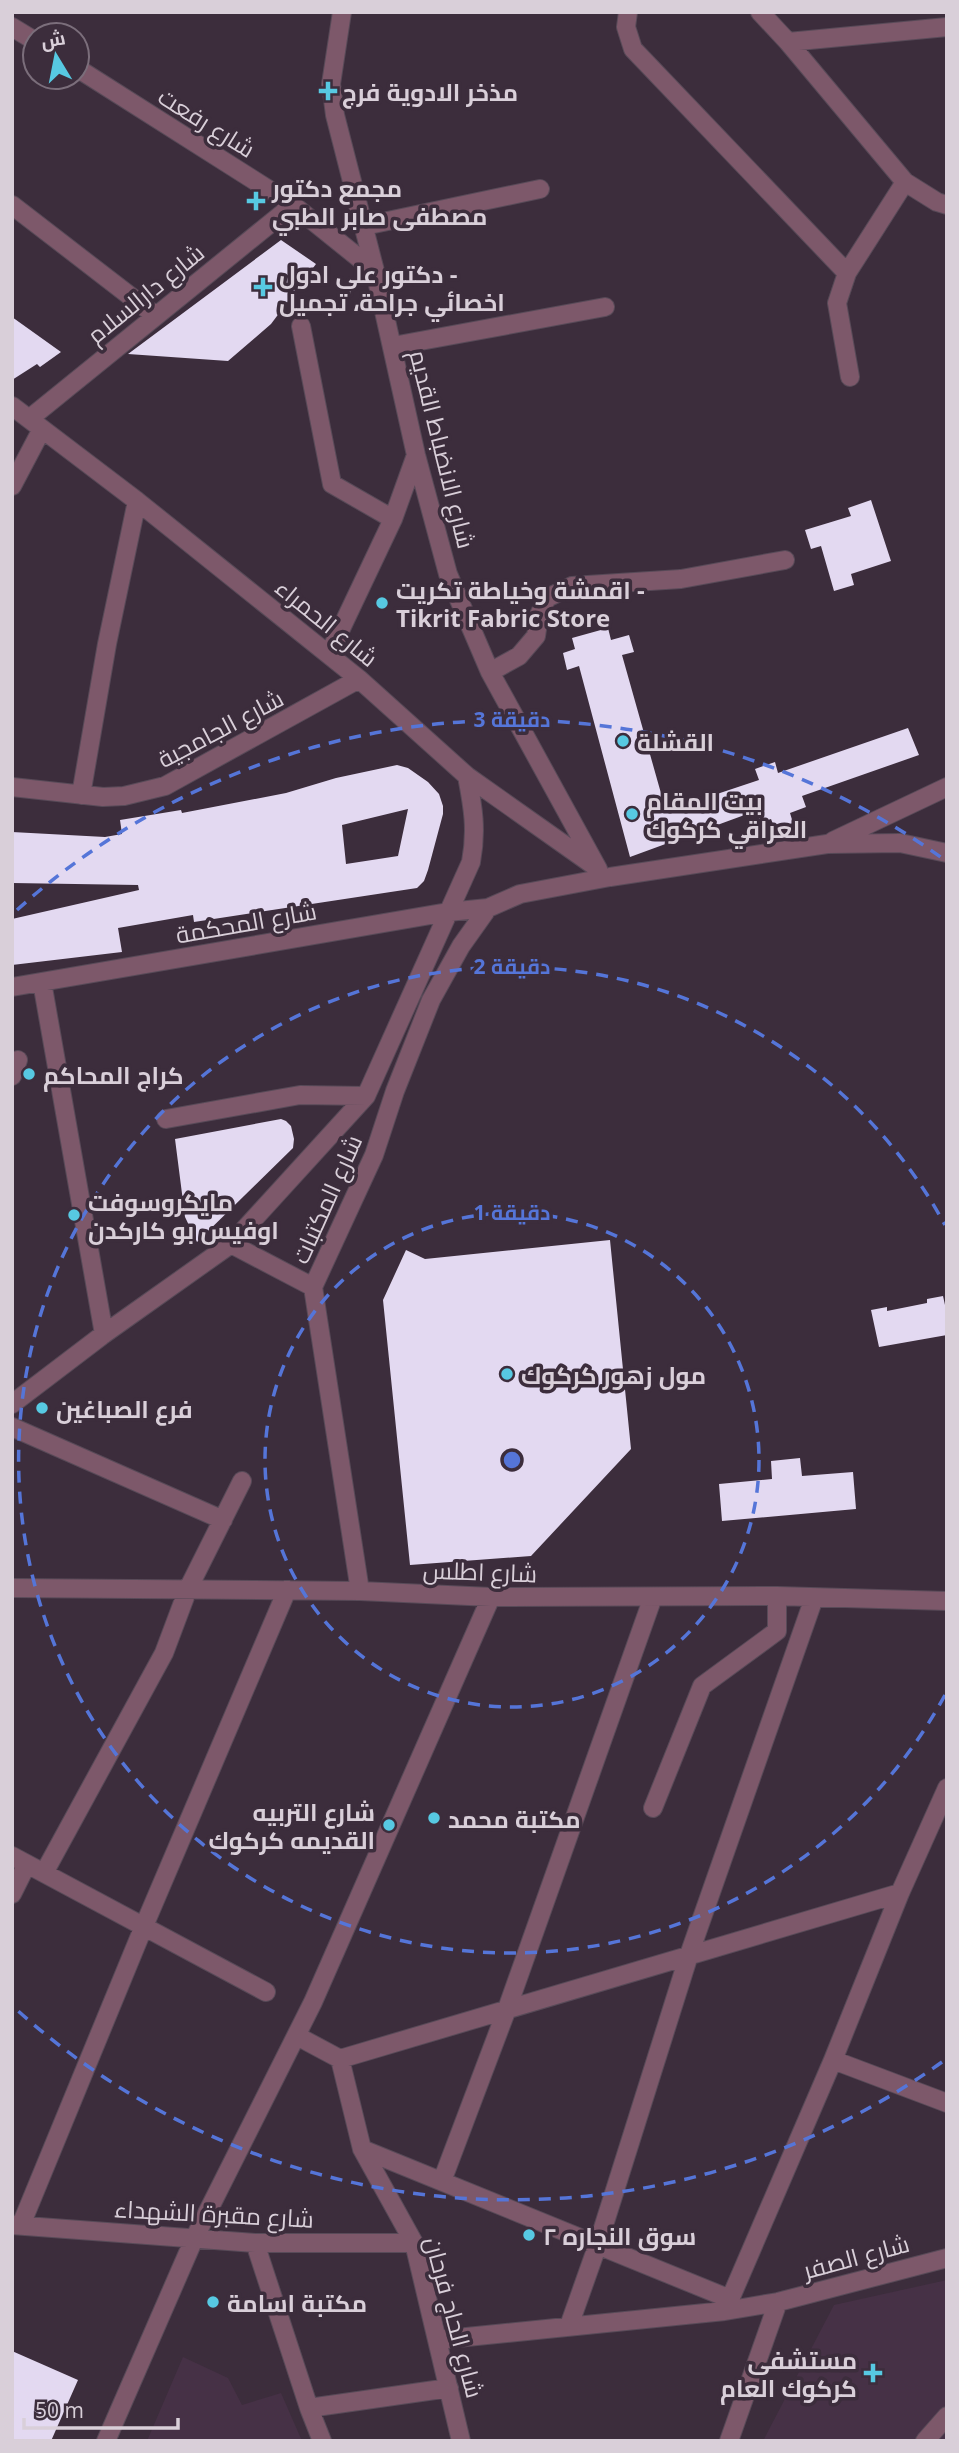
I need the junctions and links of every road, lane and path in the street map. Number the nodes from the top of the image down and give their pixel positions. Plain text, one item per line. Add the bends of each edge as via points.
1 (628, 12) edge
2 (760, 12) edge
3 (336, 15) edge
4 (947, 27) edge
5 (788, 42) junction
6 (91, 77) edge
7 (905, 182) junction
8 (540, 189) dead end
9 (12, 205) edge
10 (293, 205) junction
11 (947, 205) edge
12 (364, 226) junction
13 (375, 271) junction
14 (847, 274) junction
15 (606, 307) dead end
16 (156, 316) junction
17 (301, 326) dead end
18 (393, 346) junction
19 (850, 377) dead end
20 (12, 407) edge
21 (35, 424) junction
22 (416, 454) junction
23 (12, 486) edge
24 (137, 501) junction
25 (393, 519) junction
26 (785, 560) dead end
27 (329, 654) junction
28 (490, 672) junction
29 (359, 679) junction
30 (467, 776) junction
31 (12, 787) edge
32 (947, 788) edge
33 (81, 795) junction
34 (827, 844) junction
35 (947, 853) edge
36 (604, 873) junction
37 (496, 904) junction
38 (448, 912) junction
39 (42, 982) junction
40 (12, 987) edge
41 (366, 1096) junction
42 (166, 1119) dead end
43 (231, 1244) junction
44 (313, 1287) junction
45 (104, 1334) junction
46 (12, 1404) edge
47 (12, 1427) edge
48 (242, 1481) dead end
49 (223, 1520) junction
50 (12, 1588) edge
51 (188, 1589) junction
52 (287, 1590) junction
53 (360, 1591) junction
54 (777, 1596) junction
55 (491, 1597) junction
56 (653, 1597) junction
57 (814, 1598) junction
58 (947, 1601) edge
59 (947, 1788) edge
60 (653, 1808) dead end
61 (20, 1860) edge
62 (44, 1873) junction
63 (900, 1893) junction
64 (12, 1894) edge
65 (144, 1926) junction
66 (689, 1955) junction
67 (266, 1992) dead end
68 (507, 2009) junction
69 (297, 2036) junction
70 (340, 2059) junction
71 (833, 2060) junction
72 (947, 2103) edge
73 (362, 2149) junction
74 (442, 2181) junction
75 (17, 2225) edge
76 (194, 2239) junction
77 (255, 2243) junction
78 (414, 2243) junction
79 (598, 2244) junction
80 (947, 2258) edge
81 (778, 2302) junction
82 (727, 2305) junction
83 (569, 2326) junction
84 (437, 2340) junction
85 (449, 2388) junction
86 (309, 2408) junction
87 (947, 2416) edge
88 (736, 2438) edge
89 (106, 2441) edge
90 (322, 2441) edge
91 (461, 2441) edge
92 (925, 2441) edge

1 - 14 street via 626,27 633,49
2 - 5 street
3 - 12 street, شارع الانضباط القديم via 331,84 335,115
4 - 5 street
5 - 7 street
6 - 10 street, شارع رفعت
7 - 11 street
7 - 14 street
8 - 12 street
9 - 16 street
10 - 13 street, شارع رفعت
10 - 16 street, شارع دارالسلام
12 - 13 street, شارع الانضباط القديم
13 - 18 street, شارع الانضباط القديم
14 - 19 street via 837,303
15 - 18 street
16 - 21 street, شارع دارالسلام
17 - 25 street via 332,484
18 - 22 street, شارع الانضباط القديم
20 - 21 street, شارع الحمراء
21 - 23 street
21 - 24 street, شارع الحمراء
22 - 25 street
22 - 28 street, شارع الانضباط القديم via 449,573
24 - 27 street, شارع الحمراء
24 - 33 street
25 - 27 street
26 - 28 street via 681,579 572,586 547,598 536,636 519,656
27 - 29 street, شارع الحمراء
28 - 36 street, شارع الانضباط القديم
29 - 30 street, شارع الحمراء
29 - 33 street, شارع الجامجية via 165,786 124,796
30 - 36 street, شارع الحمراء
30 - 38 street, شارع المكتبات via 475,837 471,862
31 - 33 street, شارع الجامجية
32 - 34 street
34 - 35 street via 900,843
34 - 36 street, شارع المحكمة
36 - 37 street, شارع المحكمة
37 - 38 street, شارع المحكمة
37 - 44 street, شارع المكتبات via 461,946 431,1000 374,1155
38 - 39 street, شارع المحكمة
38 - 41 street, شارع المكتبات
39 - 40 street, شارع المحكمة
39 - 45 street
41 - 42 street via 300,1095
41 - 43 street, شارع المكتبات
43 - 44 street
43 - 45 street, شارع المكتبات
44 - 53 street, شارع المكتبات
45 - 46 street, شارع المكتبات
47 - 49 street
48 - 49 street
49 - 51 street
50 - 51 street, شارع اطلس
51 - 52 street, شارع اطلس
51 - 62 street via 164,1653
52 - 53 street, شارع اطلس
52 - 65 street
53 - 55 street, شارع اطلس
54 - 56 street, شارع اطلس
54 - 57 street, شارع اطلس
54 - 60 street via 777,1631 702,1686
55 - 56 street, شارع اطلس
55 - 69 street
56 - 68 street
57 - 58 street, شارع اطلس
57 - 66 street
59 - 63 street
61 - 62 street
61 - 64 street
62 - 65 street
63 - 66 street
63 - 71 street
65 - 67 street
65 - 75 street
66 - 68 street
66 - 79 street
68 - 70 street
68 - 74 street
69 - 70 street
69 - 76 street
70 - 73 street, شارع الحاج فرحان
71 - 72 street
71 - 82 street
73 - 74 street
73 - 78 street, شارع الحاج فرحان
74 - 79 street
75 - 76 street, شارع مقبرة الشهداء
76 - 77 street, شارع مقبرة الشهداء
76 - 89 street
77 - 78 street, شارع مقبرة الشهداء
77 - 86 street
78 - 84 street, شارع الحاج فرحان
79 - 82 street
79 - 83 street
80 - 81 street, شارع الصفر
81 - 82 street, شارع الصفر
81 - 88 street
82 - 83 street, شارع الصفر
83 - 84 street, شارع الصفر
84 - 85 street, شارع الحاج فرحان
85 - 86 street
85 - 91 street, شارع الحاج فرحان
86 - 90 street
87 - 92 street

